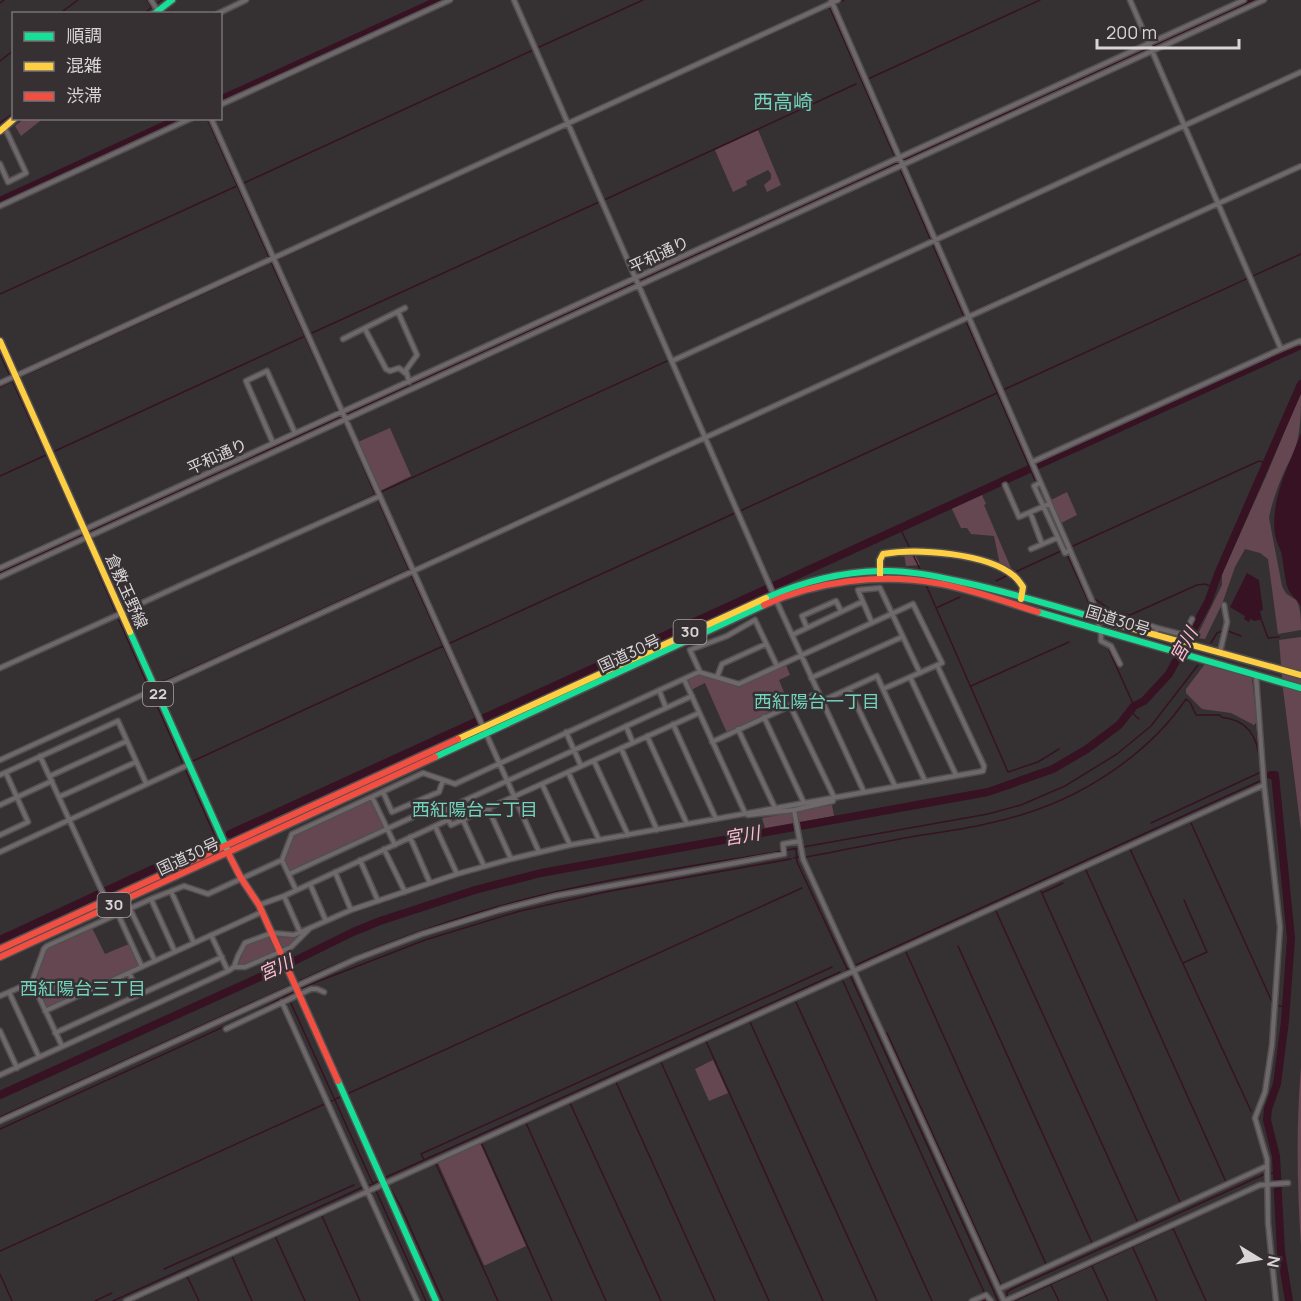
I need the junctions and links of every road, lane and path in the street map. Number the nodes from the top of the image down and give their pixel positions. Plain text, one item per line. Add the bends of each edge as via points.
1 (172, 0) edge
2 (246, 0) edge
3 (450, 0) edge
4 (514, 0) edge
5 (838, 0) edge
6 (1130, 0) edge
7 (1244, 0) edge
8 (1264, 0) edge
9 (830, 3) edge
10 (155, 8) edge
11 (221, 12) edge
12 (1149, 44) junction
13 (1152, 50) junction
14 (1301, 72) edge
15 (222, 104) edge
16 (188, 120) edge
17 (212, 120) edge
18 (568, 125) junction
19 (1184, 125) junction
20 (2, 129) edge
21 (897, 158) junction
22 (0, 164) edge
23 (901, 166) junction
24 (1301, 166) edge
25 (1218, 202) junction
26 (0, 206) edge
27 (933, 242) junction
28 (273, 260) junction
29 (637, 282) junction
30 (405, 308) dead end
31 (398, 312) junction
32 (967, 318) junction
33 (365, 329) junction
34 (343, 339) dead end
35 (0, 341) edge
36 (1301, 342) edge
37 (1281, 349) junction
38 (671, 360) junction
39 (405, 373) junction
40 (13, 378) junction
41 (409, 381) junction
42 (0, 383) edge
43 (344, 417) junction
44 (295, 434) junction
45 (705, 436) junction
46 (273, 443) junction
47 (1033, 465) junction
48 (1005, 485) dead end
49 (378, 495) junction
50 (1046, 505) junction
51 (1030, 512) junction
52 (87, 533) junction
53 (1059, 535) junction
54 (1042, 544) junction
55 (1031, 549) dead end
56 (1068, 551) junction
57 (0, 568) edge
58 (411, 572) junction
59 (880, 575) junction
60 (0, 577) edge
61 (772, 591) junction
62 (1021, 598) junction
63 (862, 602) junction
64 (1224, 604) dead end
65 (1019, 605) junction
66 (841, 612) junction
67 (120, 614) junction
68 (892, 614) junction
69 (1097, 619) junction
70 (1192, 619) dead end
71 (872, 623) junction
72 (1146, 624) dead end
73 (807, 628) junction
74 (1157, 628) junction
75 (1100, 629) junction
76 (792, 635) junction
77 (1155, 635) junction
78 (902, 637) junction
79 (766, 644) junction
80 (1153, 645) junction
81 (1220, 652) junction
82 (801, 655) junction
83 (937, 664) junction
84 (1120, 664) dead end
85 (777, 666) junction
86 (0, 668) edge
87 (700, 672) junction
88 (920, 672) junction
89 (1256, 675) junction
90 (1301, 675) edge
91 (717, 677) junction
92 (910, 677) junction
93 (812, 678) junction
94 (684, 679) junction
95 (1301, 688) edge
96 (849, 689) junction
97 (883, 689) junction
98 (659, 690) junction
99 (153, 691) junction
100 (818, 693) junction
101 (692, 696) junction
102 (822, 701) junction
103 (790, 705) junction
104 (666, 708) junction
105 (699, 712) junction
106 (764, 717) junction
107 (673, 724) junction
108 (626, 726) junction
109 (484, 728) junction
110 (738, 729) junction
111 (566, 732) junction
112 (646, 736) junction
113 (127, 741) junction
114 (633, 742) junction
115 (712, 742) junction
116 (621, 748) junction
117 (574, 750) junction
118 (40, 756) junction
119 (0, 760) edge
120 (594, 761) junction
121 (136, 762) junction
122 (498, 763) junction
123 (186, 766) junction
124 (581, 766) junction
125 (568, 772) junction
126 (6, 773) junction
127 (956, 775) junction
128 (0, 776) edge
129 (50, 776) junction
130 (443, 780) junction
131 (507, 781) junction
132 (925, 781) junction
133 (52, 782) junction
134 (146, 783) junction
135 (542, 784) junction
136 (1264, 785) junction
137 (895, 786) junction
138 (383, 792) junction
139 (864, 792) junction
140 (514, 796) junction
141 (59, 797) junction
142 (372, 797) junction
143 (834, 797) junction
144 (17, 798) junction
145 (804, 803) junction
146 (0, 806) edge
147 (488, 808) junction
148 (775, 808) junction
149 (444, 810) junction
150 (794, 811) junction
151 (745, 813) junction
152 (716, 819) junction
153 (70, 820) junction
154 (448, 820) junction
155 (463, 820) junction
156 (687, 824) junction
157 (435, 826) junction
158 (387, 828) junction
159 (657, 830) junction
160 (0, 835) edge
161 (628, 835) junction
162 (410, 837) junction
163 (599, 840) junction
164 (395, 844) junction
165 (800, 844) junction
166 (570, 845) junction
167 (227, 849) junction
168 (384, 849) junction
169 (0, 852) edge
170 (539, 852) junction
171 (512, 859) junction
172 (282, 860) junction
173 (360, 861) junction
174 (484, 866) junction
175 (335, 872) junction
176 (289, 874) junction
177 (457, 874) junction
178 (241, 878) junction
179 (430, 883) junction
180 (310, 884) junction
181 (296, 890) junction
182 (171, 891) junction
183 (405, 892) junction
184 (284, 896) junction
185 (105, 898) junction
186 (151, 899) junction
187 (378, 901) junction
188 (261, 908) junction
189 (130, 909) junction
190 (351, 910) junction
191 (118, 914) junction
192 (326, 921) junction
193 (311, 927) junction
194 (300, 932) junction
195 (272, 933) junction
196 (211, 935) junction
197 (194, 943) junction
198 (0, 949) edge
199 (175, 952) junction
200 (280, 953) junction
201 (0, 957) edge
202 (222, 957) junction
203 (154, 961) junction
204 (142, 967) junction
205 (234, 967) junction
206 (228, 971) junction
207 (129, 973) junction
208 (851, 973) junction
209 (32, 982) junction
210 (293, 983) junction
211 (9, 992) junction
212 (324, 992) dead end
213 (140, 994) junction
214 (299, 994) junction
215 (0, 996) edge
216 (282, 1002) junction
217 (257, 1010) junction
218 (45, 1011) junction
219 (226, 1029) dead end
220 (0, 1031) edge
221 (55, 1033) junction
222 (62, 1047) junction
223 (39, 1057) junction
224 (17, 1068) junction
225 (0, 1075) edge
226 (0, 1121) edge
227 (1267, 1171) junction
228 (1269, 1184) junction
229 (1285, 1184) dead end
230 (382, 1186) junction
231 (369, 1192) junction
232 (999, 1289) junction
233 (126, 1301) edge
234 (417, 1301) edge
235 (436, 1301) edge
236 (972, 1301) edge
237 (991, 1301) edge
238 (1005, 1301) edge
239 (1276, 1301) edge

1 - 10 main road
2 - 11 street
3 - 15 street
4 - 18 street
5 - 9 street
6 - 12 street
7 - 12 street, 平和通り
8 - 13 street
9 - 18 street
9 - 21 street
12 - 13 street
12 - 21 street, 平和通り
13 - 19 street
13 - 23 street
14 - 19 street
16 - 26 street
17 - 28 street
18 - 28 street
18 - 29 street
19 - 25 street
19 - 27 street
20 - 22 street via 26,173 8,182
21 - 23 street
21 - 29 street, 平和通り
23 - 27 street
23 - 29 street
24 - 25 street
25 - 32 street
25 - 37 street
27 - 32 street
27 - 38 street
28 - 40 street
28 - 43 street
29 - 38 street
29 - 41 street, 平和通り
29 - 43 street
30 - 31 street
31 - 33 street
31 - 39 street via 417,355
32 - 45 street
32 - 47 street
33 - 34 street
33 - 39 street via 386,369 399,368
35 - 40 main road, 倉敷玉野線 / 22
36 - 37 street
37 - 47 street
38 - 45 street
39 - 41 street
40 - 42 street
40 - 52 main road, 倉敷玉野線 / 22
41 - 43 street, 平和通り
43 - 44 street, 平和通り
43 - 49 street
43 - 52 street
44 - 46 street, 平和通り
44 - 46 street via 267,371 246,381
45 - 58 street
45 - 61 street
46 - 52 street, 平和通り
47 - 50 street
48 - 51 street via 1019,517
49 - 58 street
49 - 67 street
50 - 51 street
50 - 53 street
51 - 54 street
52 - 57 street
52 - 60 street
52 - 67 main road, 倉敷玉野線 / 22
53 - 54 street
53 - 56 street
53 - 56 street
54 - 55 street
56 - 69 street
58 - 99 street
58 - 109 street
59 - 61 main road, 国道30号 / 30
59 - 62 main road, 国道30号 / 30 via 940,576
59 - 62 main road via 883,555 938,552 969,558 1012,574 1023,587
59 - 65 main road, 国道30号 / 30 via 938,583
61 - 76 street
61 - 109 main road, 国道30号 / 30
62 - 65 main road
62 - 69 main road, 国道30号 / 30
63 - 66 street
63 - 68 street via 858,590 880,588
63 - 71 street
64 - 81 street via 1227,622
65 - 75 main road, 国道30号 / 30
66 - 73 street
66 - 73 street via 836,601 802,616
67 - 86 street
67 - 99 main road, 倉敷玉野線 / 22
68 - 71 street
68 - 78 street
68 - 83 street via 914,604 942,663
69 - 75 street
69 - 77 main road, 国道30号 / 30
70 - 74 street via 1184,635
71 - 82 street
72 - 74 street
73 - 76 street
74 - 77 street
75 - 80 main road, 国道30号 / 30
75 - 84 street via 1101,641 1112,646
76 - 82 street
77 - 80 main road
77 - 81 main road, 国道30号 / 30
78 - 88 street
78 - 93 street
79 - 85 street
79 - 87 street via 755,620 690,650
79 - 91 street via 722,664
80 - 89 main road, 国道30号 / 30
81 - 90 main road, 国道30号 / 30
82 - 85 street
82 - 93 street
83 - 88 street
83 - 127 street via 984,769
85 - 91 street via 739,684
87 - 91 street
87 - 94 street
88 - 92 street
89 - 95 main road, 国道30号 / 30
89 - 136 street
92 - 97 street
92 - 127 street
93 - 100 street
94 - 98 street
94 - 101 street
96 - 97 street via 877,676
96 - 102 street
96 - 137 street
97 - 132 street
98 - 104 street
98 - 111 street
99 - 119 street
99 - 123 main road, 倉敷玉野線 / 22
100 - 102 street
100 - 103 street
101 - 104 street
101 - 105 street
102 - 139 street
103 - 106 street
103 - 143 street
104 - 108 street
105 - 107 street
105 - 115 street
106 - 110 street
106 - 145 street
107 - 112 street
107 - 152 street
108 - 114 street
108 - 117 street
109 - 122 street
109 - 167 main road, 国道30号 / 30
110 - 115 street
110 - 148 street
111 - 117 street
111 - 122 street
112 - 114 street
112 - 156 street
113 - 118 street via 118,721
113 - 121 street
113 - 129 street
114 - 116 street
115 - 151 street
116 - 120 street
116 - 159 street
117 - 124 street
117 - 131 street
118 - 126 street
118 - 129 street
120 - 124 street
120 - 161 street
121 - 134 street
121 - 141 street
122 - 130 street via 455,784
122 - 131 street
123 - 134 street
123 - 167 main road, 倉敷玉野線 / 22
124 - 125 street
125 - 135 street
125 - 163 street
126 - 128 street
126 - 144 street
127 - 132 street
129 - 133 street
130 - 138 street via 423,773
130 - 138 street via 439,792 392,812
131 - 140 street
131 - 149 street
132 - 137 street
133 - 141 street
133 - 144 street
134 - 153 street
135 - 140 street
135 - 166 street
136 - 208 street
136 - 227 street via 1280,933 1271,1055 1265,1092 1255,1118
137 - 139 street
138 - 142 street
139 - 143 street
140 - 147 street
140 - 170 street
141 - 153 street
142 - 158 street
142 - 172 street via 292,834
143 - 145 street
143 - 150 street via 833,801
144 - 146 street
144 - 160 street via 28,822
145 - 148 street
147 - 155 street
147 - 171 street
148 - 151 street
149 - 154 street
149 - 158 street via 441,804
150 - 151 street
150 - 165 street
151 - 152 street
152 - 156 street
153 - 169 street
153 - 185 street
154 - 155 street via 451,825
154 - 157 street
155 - 174 street
156 - 159 street
157 - 162 street
157 - 177 street
158 - 164 street
158 - 176 street
159 - 161 street
161 - 163 street
162 - 164 street
162 - 179 street
163 - 166 street
164 - 168 street
165 - 208 street
165 - 210 street via 783,844 784,854 527,902 422,934
166 - 170 street
167 - 178 main road, 倉敷玉野線
167 - 185 main road, 国道30号 / 30
168 - 173 street
168 - 183 street
170 - 171 street
171 - 174 street
172 - 176 street
172 - 178 street
173 - 175 street
173 - 187 street
174 - 177 street
175 - 180 street
175 - 190 street
176 - 181 street
177 - 179 street
178 - 182 street via 208,894 184,886
178 - 188 main road, 倉敷玉野線
179 - 183 street
180 - 181 street
180 - 192 street
181 - 184 street
182 - 186 street
182 - 197 street
183 - 187 street
184 - 188 street
184 - 194 street
185 - 198 main road, 国道30号 / 30
185 - 201 main road, 国道30号 / 30
186 - 189 street
186 - 199 street
187 - 190 street
188 - 195 main road, 倉敷玉野線
188 - 196 street
189 - 191 street
189 - 203 street
190 - 192 street
191 - 204 street
191 - 209 street via 45,948
192 - 193 street
193 - 194 street
193 - 200 street via 296,944
194 - 195 street via 294,936
195 - 200 main road, 倉敷玉野線
195 - 205 street via 245,944
196 - 197 street
196 - 202 street
197 - 199 street
199 - 203 street
200 - 205 street via 245,967
200 - 210 main road, 倉敷玉野線
202 - 206 street
202 - 213 street
203 - 204 street
204 - 207 street
205 - 206 street
206 - 222 street
207 - 213 street
207 - 218 street
208 - 230 street
208 - 232 street
209 - 211 street
209 - 218 street
210 - 214 main road, 倉敷玉野線
210 - 217 street
211 - 215 street
211 - 223 street
212 - 214 street via 311,989
213 - 221 street
214 - 216 street
214 - 230 main road, 倉敷玉野線
216 - 217 street
216 - 231 street
217 - 219 street
217 - 226 street
218 - 221 street
220 - 224 street
221 - 222 street
222 - 223 street
223 - 224 street
224 - 225 street
227 - 228 street
227 - 232 street
228 - 229 street
228 - 238 street
228 - 239 street via 1268,1223
230 - 231 street
230 - 235 main road, 倉敷玉野線
231 - 233 street
231 - 234 street
232 - 238 street
236 - 237 street via 986,1295

